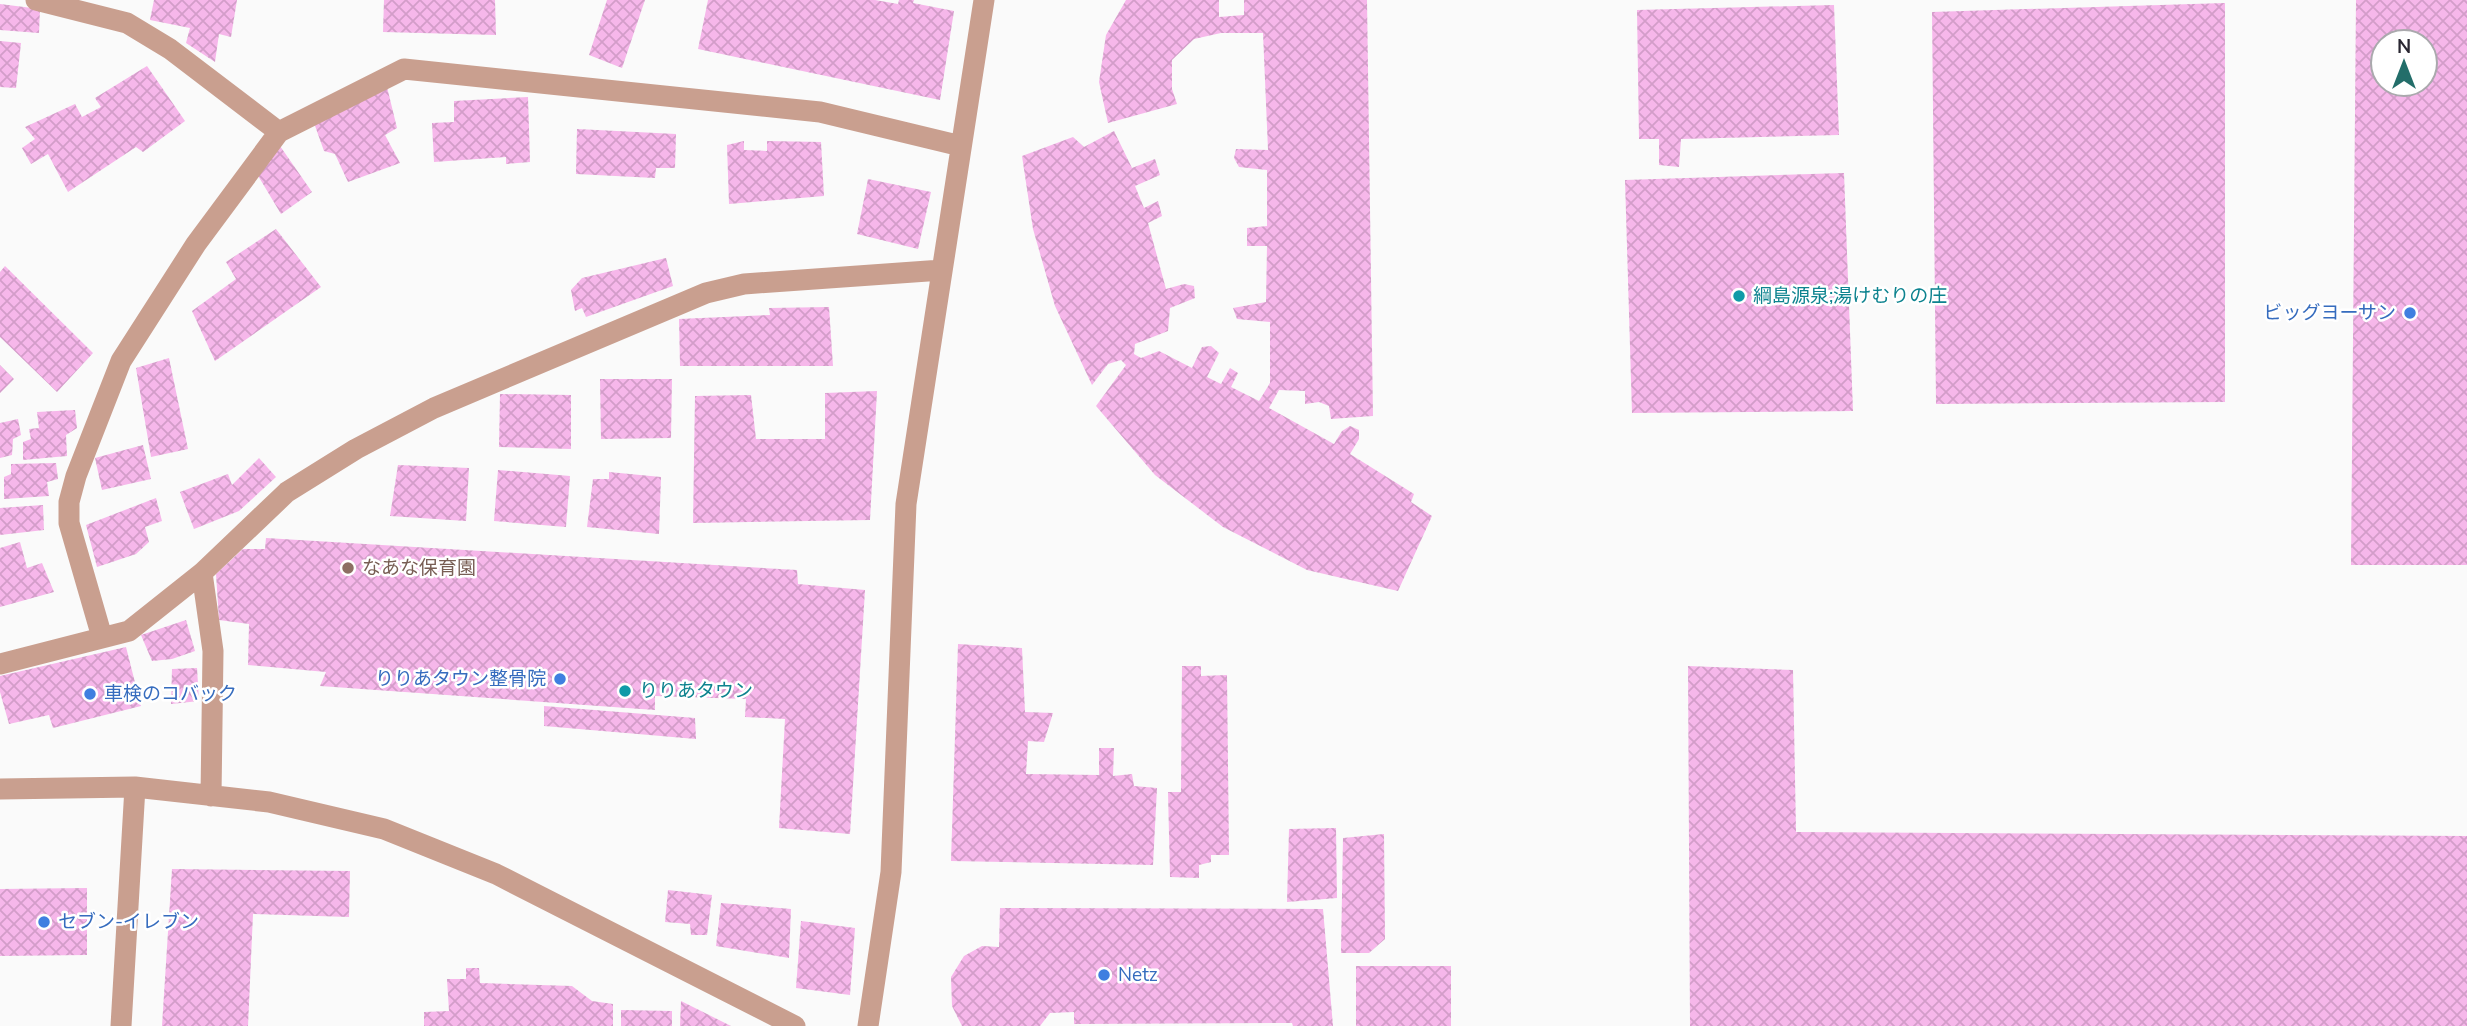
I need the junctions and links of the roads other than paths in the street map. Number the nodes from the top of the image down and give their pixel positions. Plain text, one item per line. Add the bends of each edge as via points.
1 (36, 0) edge
2 (984, 0) edge
3 (279, 132) junction
4 (961, 146) junction
5 (942, 270) junction
6 (202, 573) junction
7 (102, 638) junction
8 (0, 664) edge
9 (135, 788) junction
10 (0, 789) edge
11 (211, 796) junction
12 (121, 1026) edge
13 (795, 1026) edge
14 (868, 1026) edge

1 - 3 street via 127,23 170,49
2 - 4 street
3 - 4 street via 404,69 820,112
3 - 7 street via 196,244 121,361 76,476 69,523
4 - 5 street
5 - 6 street via 744,284 706,293 434,408 356,449 286,492
5 - 14 street via 906,504 891,872
6 - 7 street via 129,631
6 - 11 street via 213,650
7 - 8 street
9 - 10 street
9 - 11 street
9 - 12 street
11 - 13 street via 269,802 384,829 496,874

